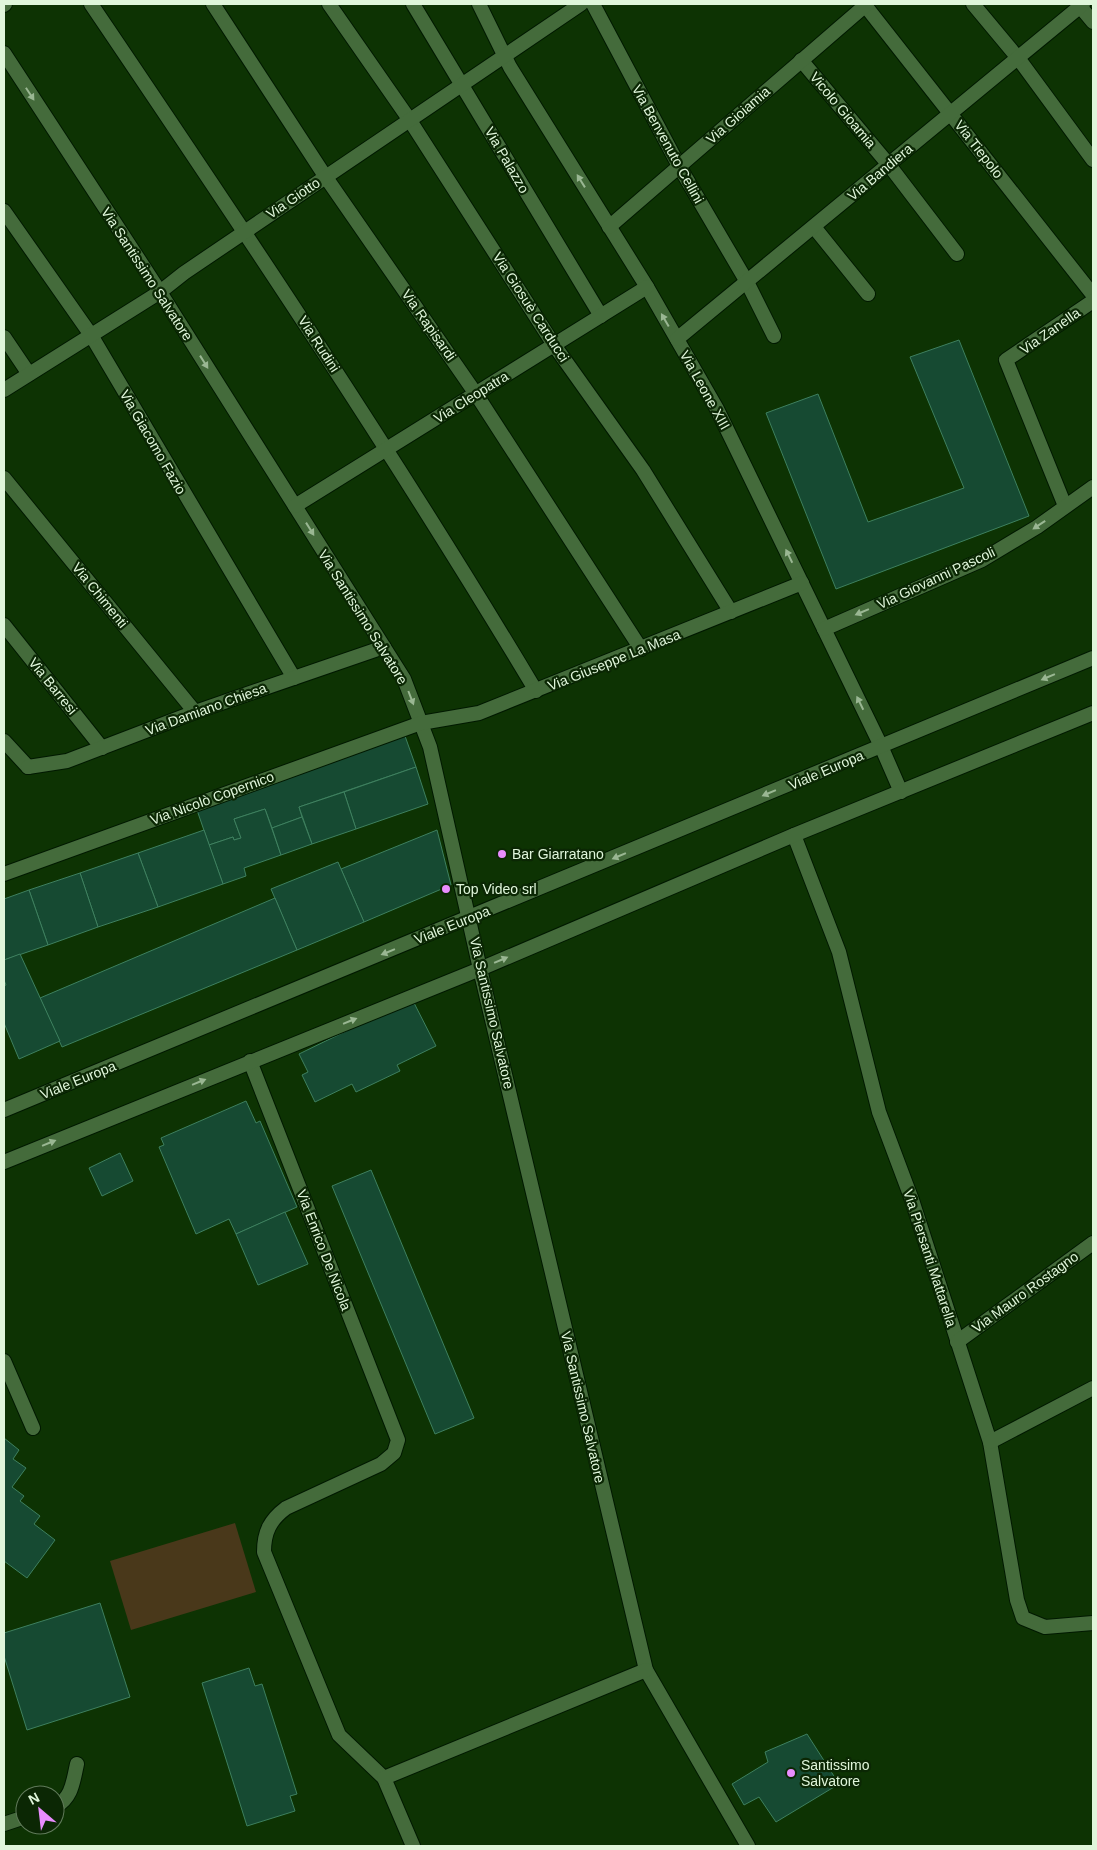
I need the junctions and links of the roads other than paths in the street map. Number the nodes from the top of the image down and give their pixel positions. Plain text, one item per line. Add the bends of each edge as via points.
1 (90, 4) edge
2 (213, 4) edge
3 (329, 4) edge
4 (413, 4) edge
5 (479, 4) edge
6 (581, 4) edge
7 (593, 4) edge
8 (866, 4) edge
9 (973, 4) edge
10 (1080, 4) edge
11 (1093, 22) edge
12 (4, 53) edge
13 (504, 54) junction
14 (1018, 58) junction
15 (802, 60) junction
16 (461, 83) junction
17 (952, 113) junction
18 (409, 119) junction
19 (1093, 160) edge
20 (889, 165) junction
21 (679, 166) junction
22 (325, 176) junction
23 (4, 211) edge
24 (609, 227) junction
25 (814, 227) junction
26 (245, 231) junction
27 (957, 254) dead end
28 (747, 282) junction
29 (647, 287) junction
30 (160, 292) junction
31 (868, 294) dead end
32 (1093, 295) edge
33 (1093, 301) edge
34 (601, 316) junction
35 (91, 335) junction
36 (774, 336) dead end
37 (4, 337) edge
38 (676, 339) junction
39 (554, 345) junction
40 (30, 374) junction
41 (4, 390) edge
42 (476, 394) junction
43 (387, 449) junction
44 (4, 478) edge
45 (1093, 487) edge
46 (295, 506) junction
47 (1065, 506) junction
48 (802, 582) junction
49 (731, 612) junction
50 (4, 625) edge
51 (824, 628) junction
52 (384, 647) junction
53 (641, 649) junction
54 (1093, 658) edge
55 (294, 678) junction
56 (536, 691) junction
57 (195, 712) junction
58 (1093, 714) edge
59 (421, 723) junction
60 (4, 741) edge
61 (881, 746) junction
62 (102, 748) junction
63 (901, 792) junction
64 (794, 836) junction
65 (4, 874) edge
66 (470, 918) junction
67 (480, 969) junction
68 (250, 1061) junction
69 (4, 1110) edge
70 (4, 1162) edge
71 (1093, 1243) edge
72 (957, 1342) junction
73 (4, 1361) edge
74 (1093, 1388) edge
75 (33, 1428) dead end
76 (990, 1442) junction
77 (1093, 1624) edge
78 (646, 1670) junction
79 (76, 1764) dead end
80 (384, 1778) junction
81 (65, 1800) edge
82 (413, 1846) edge
83 (748, 1846) edge

1 - 26 street, Via Rudini
2 - 22 street, Via Rapisardi
3 - 18 street, Via Giosuè Carducci
4 - 16 street, Via Palazzo
5 - 13 street, Via Leone XIII
6 - 13 street, Via Giotto
7 - 21 street, Via Benvenuto Cellini
8 - 15 street, Via Gioiamia
8 - 17 street, Via Tiepolo
9 - 14 street
10 - 11 street
10 - 14 street, Via Bandiera
12 -> 30 street, Via Santissimo Salvatore
13 - 16 street, Via Giotto
24 -> 13 street, Via Leone XIII
14 - 17 street, Via Bandiera
14 - 19 street
15 - 20 street, Vicolo Gioamia
15 - 21 street, Via Gioiamia
16 - 18 street, Via Giotto
16 - 34 street, Via Palazzo
17 - 20 street, Via Bandiera
17 - 32 street, Via Tiepolo
18 - 22 street, Via Giotto
18 - 39 street, Via Giosuè Carducci
20 - 25 street, Via Bandiera
20 - 27 street, Vicolo Gioamia
21 - 24 street, Via Gioiamia
21 - 28 street, Via Benvenuto Cellini
22 - 26 street, Via Giotto
22 - 42 street, Via Rapisardi
23 - 35 street, Via Giacomo Fazio
24 - 29 street, Via Leone XIII
25 - 28 street, Via Bandiera
25 - 31 street
26 - 30 street, Via Giotto
26 - 43 street, Via Rudini
28 - 36 street, Via Benvenuto Cellini
28 - 38 street, Via Bandiera
29 - 34 street, Via Cleopatra
38 -> 29 street, Via Leone XIII
30 - 35 street, Via Giotto
30 -> 46 street, Via Santissimo Salvatore
33 - 47 street, Via Zanella via 1006,360
34 - 39 street, Via Cleopatra
35 - 40 street, Via Giotto
35 - 55 street, Via Giacomo Fazio
37 - 40 street
48 -> 38 street, Via Leone XIII via 717,409
39 - 42 street, Via Cleopatra
39 - 49 street, Via Giosuè Carducci via 642,470
40 - 41 street, Via Giotto
42 - 43 street, Via Cleopatra
42 - 53 street, Via Rapisardi
43 - 46 street, Via Cleopatra
43 - 56 street, Via Rudini via 454,553
44 - 57 street, Via Chimenti
45 - 47 street, Via Giovanni Pascoli
46 -> 52 street, Via Santissimo Salvatore
47 -> 51 street, Via Giovanni Pascoli via 982,560
48 - 49 street, Via Giuseppe La Masa
48 - 51 street, Via Leone XIII
49 - 53 street, Via Giuseppe La Masa
50 - 62 street, Via Barresi
61 -> 51 street, Via Leone XIII
52 - 55 street, Via Damiano Chiesa
52 -> 59 street, Via Santissimo Salvatore via 404,679
53 - 56 street, Via Giuseppe La Masa
54 -> 61 street, Viale Europa
55 - 57 street, Via Damiano Chiesa
56 - 59 street, Via Giuseppe La Masa via 478,713
57 - 62 street, Via Damiano Chiesa
58 - 63 street
59 - 65 street, Via Nicolò Copernico
59 - 66 street, Via Santissimo Salvatore via 430,747
60 - 62 street, Via Damiano Chiesa via 28,767 67,761
61 - 63 street, Via Leone XIII
61 -> 66 street, Viale Europa
63 - 64 street
67 -> 64 street
64 - 72 street, Via Piersanti Mattarella via 839,952 879,1112 912,1200
66 - 67 street, Via Santissimo Salvatore
66 -> 69 street, Viale Europa
68 -> 67 street
67 - 78 street, Via Santissimo Salvatore
70 -> 68 street
68 - 80 street, Via Enrico De Nicola via 398,1440 394,1453 381,1464 286,1508 269,1526 264,1552 339,1735
71 - 72 street, Via Mauro Rostagno
72 - 76 street, Via Piersanti Mattarella
73 - 75 street
74 - 76 street
76 - 77 street, Via Piersanti Mattarella via 1017,1600 1024,1618 1045,1627
78 - 80 street
78 - 83 street, Via Santissimo Salvatore
79 - 81 street via 72,1789
80 - 82 street

